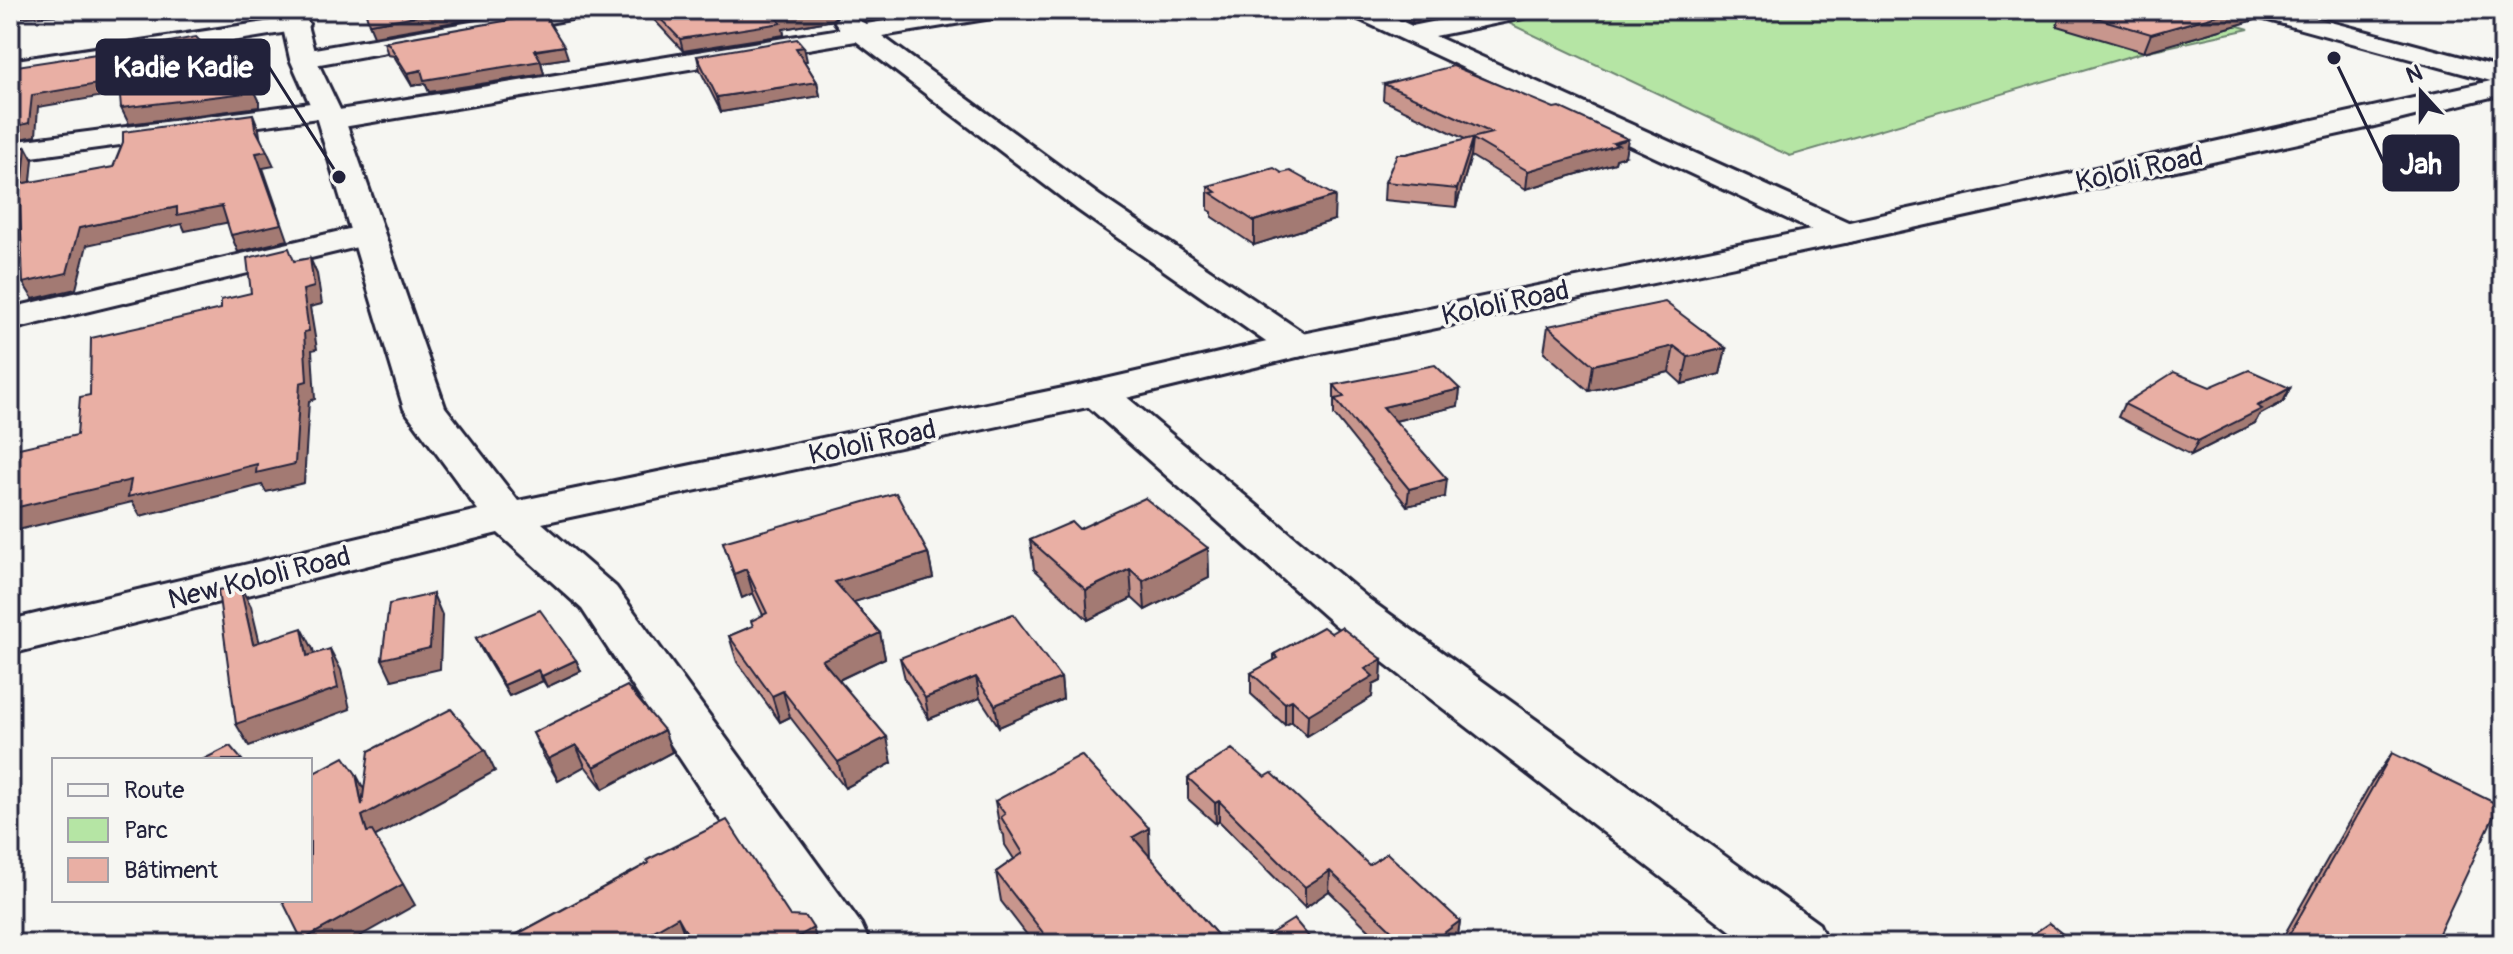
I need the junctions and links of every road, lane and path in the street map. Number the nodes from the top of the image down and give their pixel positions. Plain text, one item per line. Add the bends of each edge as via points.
1 (439, 10) edge
2 (582, 10) edge
3 (833, 10) edge
4 (998, 10) edge
5 (1358, 10) edge
6 (1528, 10) edge
7 (2258, 10) edge
8 (294, 17) edge
9 (452, 32) junction
10 (860, 32) junction
11 (1413, 33) junction
12 (303, 59) junction
13 (10, 69) edge
14 (2503, 76) edge
15 (2503, 86) edge
16 (328, 114) junction
17 (10, 151) edge
18 (1845, 233) junction
19 (366, 235) junction
20 (10, 319) edge
21 (1297, 346) junction
22 (1097, 393) junction
23 (507, 517) junction
24 (10, 637) edge
25 (838, 944) edge
26 (1796, 944) edge

1 - 9 street
2 - 9 street
3 - 10 street
4 - 10 street
5 - 11 street
6 - 11 street
7 - 14 street
8 - 12 street
8 - 13 street
9 - 12 street
10 - 16 street
10 - 21 street via 1089,203
11 - 18 street
12 - 16 street
15 - 18 street, Kololi Road
16 - 17 street
16 - 19 street
18 - 21 street, Kololi Road
19 - 20 street
19 - 23 street via 425,409
21 - 22 street, Kololi Road
22 - 23 street, Kololi Road
22 - 26 street via 1352,612
23 - 24 street, New Kololi Road
23 - 25 street via 599,598

